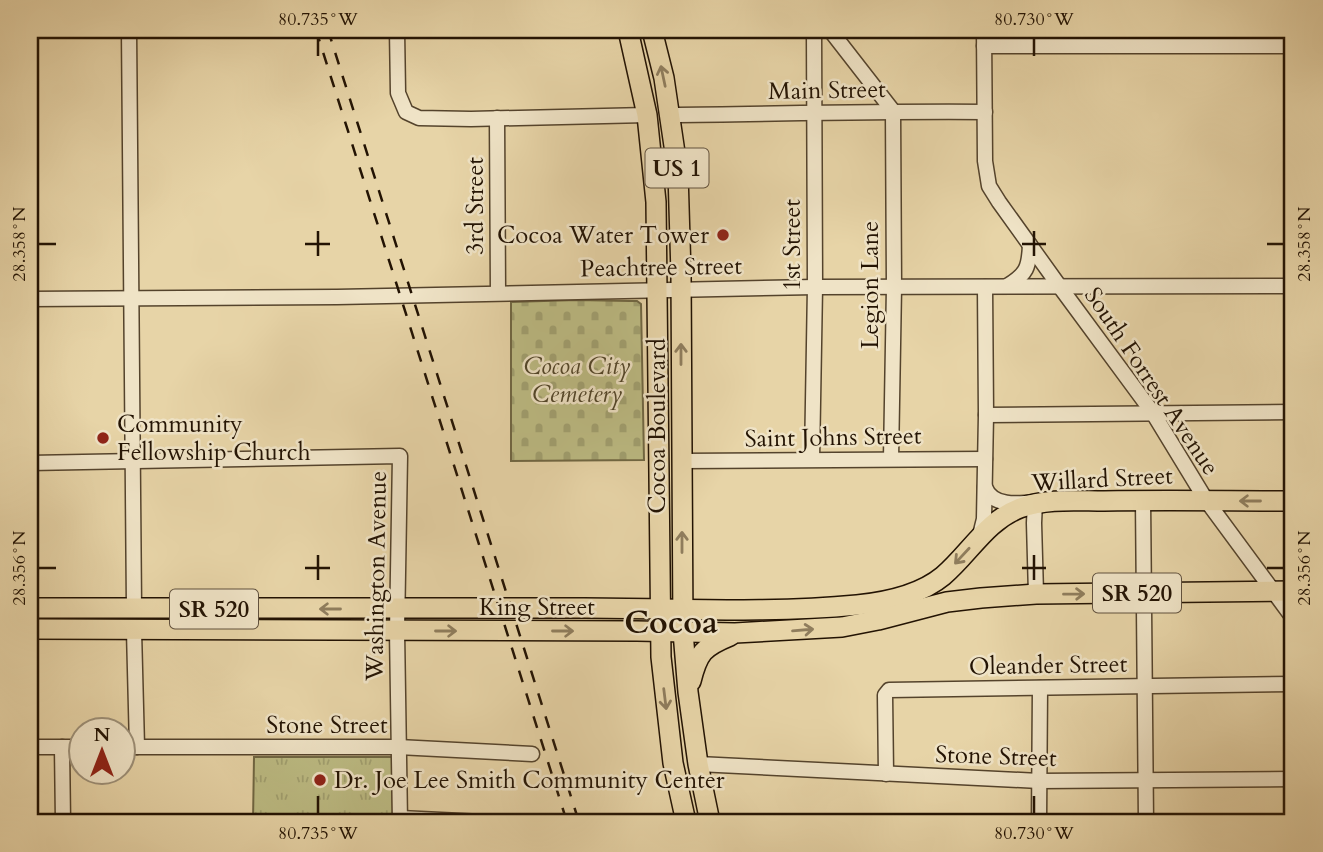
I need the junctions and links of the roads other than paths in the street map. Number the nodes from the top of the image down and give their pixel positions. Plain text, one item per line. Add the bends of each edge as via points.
1 (129, 30) edge
2 (397, 30) edge
3 (628, 30) edge
4 (652, 30) edge
5 (814, 30) edge
6 (830, 30) edge
7 (984, 30) edge
8 (985, 46) junction
9 (1293, 46) edge
10 (893, 111) junction
11 (985, 112) junction
12 (814, 114) junction
13 (647, 115) junction
14 (670, 115) junction
15 (497, 118) junction
16 (1030, 245) junction
17 (1293, 286) edge
18 (815, 287) junction
19 (894, 287) junction
20 (985, 287) junction
21 (1006, 287) junction
22 (1060, 287) junction
23 (658, 290) junction
24 (681, 290) junction
25 (498, 293) junction
26 (130, 297) junction
27 (30, 299) edge
28 (1293, 412) edge
29 (1153, 413) junction
30 (986, 415) junction
31 (812, 459) junction
32 (891, 459) junction
33 (985, 459) junction
34 (132, 461) junction
35 (682, 461) junction
36 (30, 463) edge
37 (985, 487) junction
38 (1143, 500) junction
39 (1206, 500) junction
40 (1293, 501) edge
41 (1035, 502) junction
42 (981, 535) junction
43 (1036, 585) junction
44 (1273, 591) junction
45 (1293, 591) edge
46 (1144, 593) junction
47 (861, 604) joint
48 (30, 608) edge
49 (134, 608) junction
50 (254, 609) junction
51 (398, 609) junction
52 (660, 609) junction
53 (683, 610) junction
54 (1293, 618) edge
55 (30, 623) edge
56 (30, 629) edge
57 (134, 631) junction
58 (397, 631) junction
59 (660, 631) junction
60 (683, 632) junction
61 (735, 634) junction
62 (1293, 684) edge
63 (1145, 687) junction
64 (1040, 688) junction
65 (688, 692) junction
66 (131, 716) edge
67 (30, 747) edge
68 (62, 747) junction
69 (66, 747) edge
70 (136, 747) edge
71 (398, 747) junction
72 (532, 754) dead end
73 (698, 764) junction
74 (886, 774) junction
75 (1293, 779) edge
76 (1146, 780) junction
77 (1040, 781) junction
78 (400, 820) edge
79 (63, 822) edge
80 (482, 822) edge
81 (686, 822) edge
82 (710, 822) edge
83 (1039, 822) edge
84 (1146, 822) edge

1 - 26 street
2 - 15 street via 398,93 406,112 419,118
3 - 13 main road, Cocoa Boulevard / US 1
14 -> 4 main road, Cocoa Boulevard / US 1
5 - 12 street, 1st Street
6 - 10 street
7 - 8 street, South Forrest Avenue
8 - 9 street
8 - 11 street, South Forrest Avenue
10 - 11 street, Main Street
10 - 12 street, Main Street
10 - 19 street, Legion Lane
11 - 16 street, South Forrest Avenue via 989,186
12 - 14 street, Main Street
12 - 18 street, 1st Street
13 - 15 street
13 - 23 main road, Cocoa Boulevard / US 1 via 656,202
14 - 24 main road, Cocoa Boulevard / US 1 via 680,202
15 - 25 street, 3rd Street
16 - 21 street via 1029,263 1021,278
16 - 22 street, South Forrest Avenue
17 - 22 street, Peachtree Street
18 - 19 street, Peachtree Street
18 - 24 street, Peachtree Street
18 - 31 street, 1st Street
19 - 20 street, Peachtree Street
19 - 32 street, Legion Lane
20 - 21 street, Peachtree Street
20 - 30 street
21 - 22 street, Peachtree Street
22 - 29 street, South Forrest Avenue
23 - 24 street, Peachtree Street
23 - 25 street, Peachtree Street
23 - 52 main road, Cocoa Boulevard / US 1
35 -> 24 main road, Cocoa Boulevard / US 1
25 - 26 street, Peachtree Street
26 - 27 street, Peachtree Street
26 - 34 street
28 - 29 street
29 - 30 street
29 - 39 street, South Forrest Avenue
30 - 33 street
31 - 32 street, Saint Johns Street
31 - 35 street, Saint Johns Street
32 - 33 street, Saint Johns Street
33 - 37 street
34 - 36 street
34 - 49 street
34 - 51 street, Washington Avenue via 400,457
53 -> 35 main road, Cocoa Boulevard / US 1
37 - 41 street via 1003,503
37 - 42 street
38 - 39 main road, Willard Street / SR 520
38 - 41 main road, Willard Street / SR 520
38 - 46 street
40 -> 39 main road, Willard Street / SR 520
39 - 44 street, South Forrest Avenue
41 - 42 main road, Willard Street / SR 520 via 997,520
41 - 43 street
42 -> 47 main road, Willard Street / SR 520 via 943,576 922,589
43 -> 46 main road, King Street / SR 520
61 -> 43 main road, King Street / SR 520 via 842,627
44 - 45 main road, King Street / SR 520
44 - 46 main road, King Street / SR 520
44 - 54 street, South Forrest Avenue
46 - 63 street
47 - 53 main road, King Street / SR 520
48 - 49 main road, King Street / SR 520
49 - 50 main road, King Street / SR 520
49 - 55 main road via 122,618
51 -> 50 main road, King Street / SR 520
50 - 57 main road via 147,622
51 - 52 main road, King Street / SR 520
51 - 58 street, Washington Avenue
52 - 53 main road, King Street / SR 520
52 - 59 main road, Cocoa Boulevard / US 1
53 - 60 main road, Cocoa Boulevard / US 1
56 - 57 main road, King Street / SR 520
57 - 58 main road, King Street / SR 520
57 - 66 street
58 -> 59 main road, King Street / SR 520
58 - 71 street, Washington Avenue
59 - 60 main road, King Street / SR 520
59 -> 81 main road, Cocoa Boulevard / US 1 via 673,762
60 - 61 main road, King Street / SR 520
60 - 65 main road, Cocoa Boulevard / US 1
61 - 65 main road via 703,650
62 - 63 street, Oleander Street
63 - 64 street, Oleander Street
63 - 76 street
64 - 74 street, Oleander Street via 889,690 885,695
64 - 77 street
65 - 73 main road, Cocoa Boulevard / US 1
67 - 68 street
68 - 69 street
68 - 79 street
70 - 71 street, Stone Street
71 - 72 street, Stone Street
71 - 78 street, Washington Avenue
73 - 74 street, Stone Street
73 - 82 main road, Cocoa Boulevard / US 1
74 - 77 street, Stone Street
75 - 76 street, Stone Street
76 - 77 street, Stone Street
76 - 84 street
77 - 83 street
78 - 80 street

